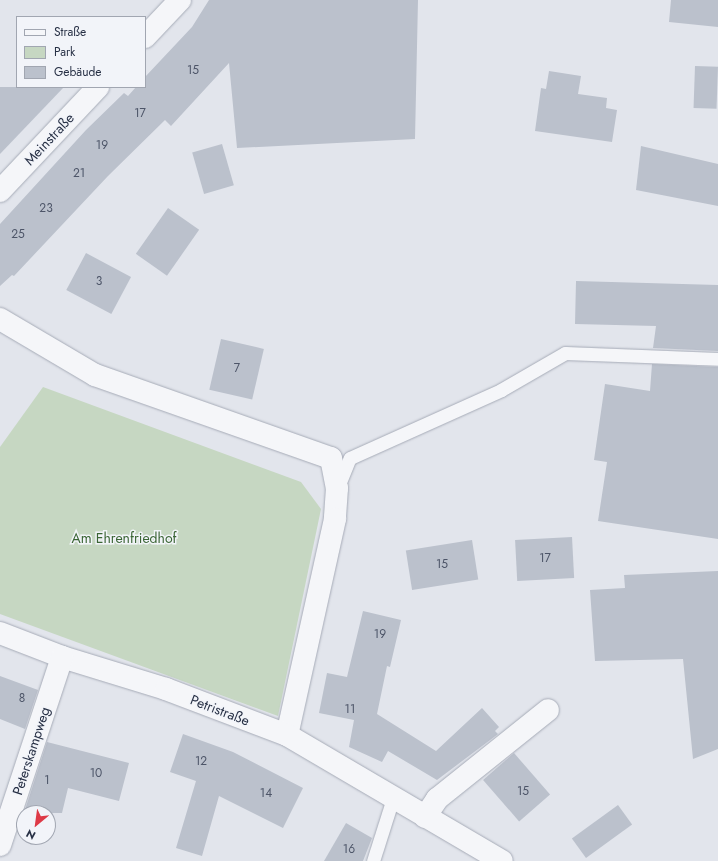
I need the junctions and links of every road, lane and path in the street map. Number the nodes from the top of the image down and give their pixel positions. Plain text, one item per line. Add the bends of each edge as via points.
1 (180, 0) edge
2 (146, 37) edge
3 (97, 88) edge
4 (0, 191) edge
5 (0, 319) edge
6 (718, 359) edge
7 (337, 488) junction
8 (0, 633) edge
9 (62, 657) junction
10 (548, 710) dead end
11 (287, 736) junction
12 (393, 798) junction
13 (425, 817) junction
14 (0, 845) edge
15 (373, 861) edge
16 (502, 861) edge

1 - 2 street
3 - 4 street, Meinstraße
5 - 7 street via 95,375 331,458
6 - 7 lane via 565,353 501,390 350,458
7 - 11 street via 335,519
8 - 9 street, Petristraße
9 - 11 street, Petristraße via 166,689
9 - 14 street, Peterskampweg
10 - 13 street via 437,799
11 - 12 street, Petristraße
12 - 13 street, Petristraße
12 - 15 lane
13 - 16 street, Petristraße

